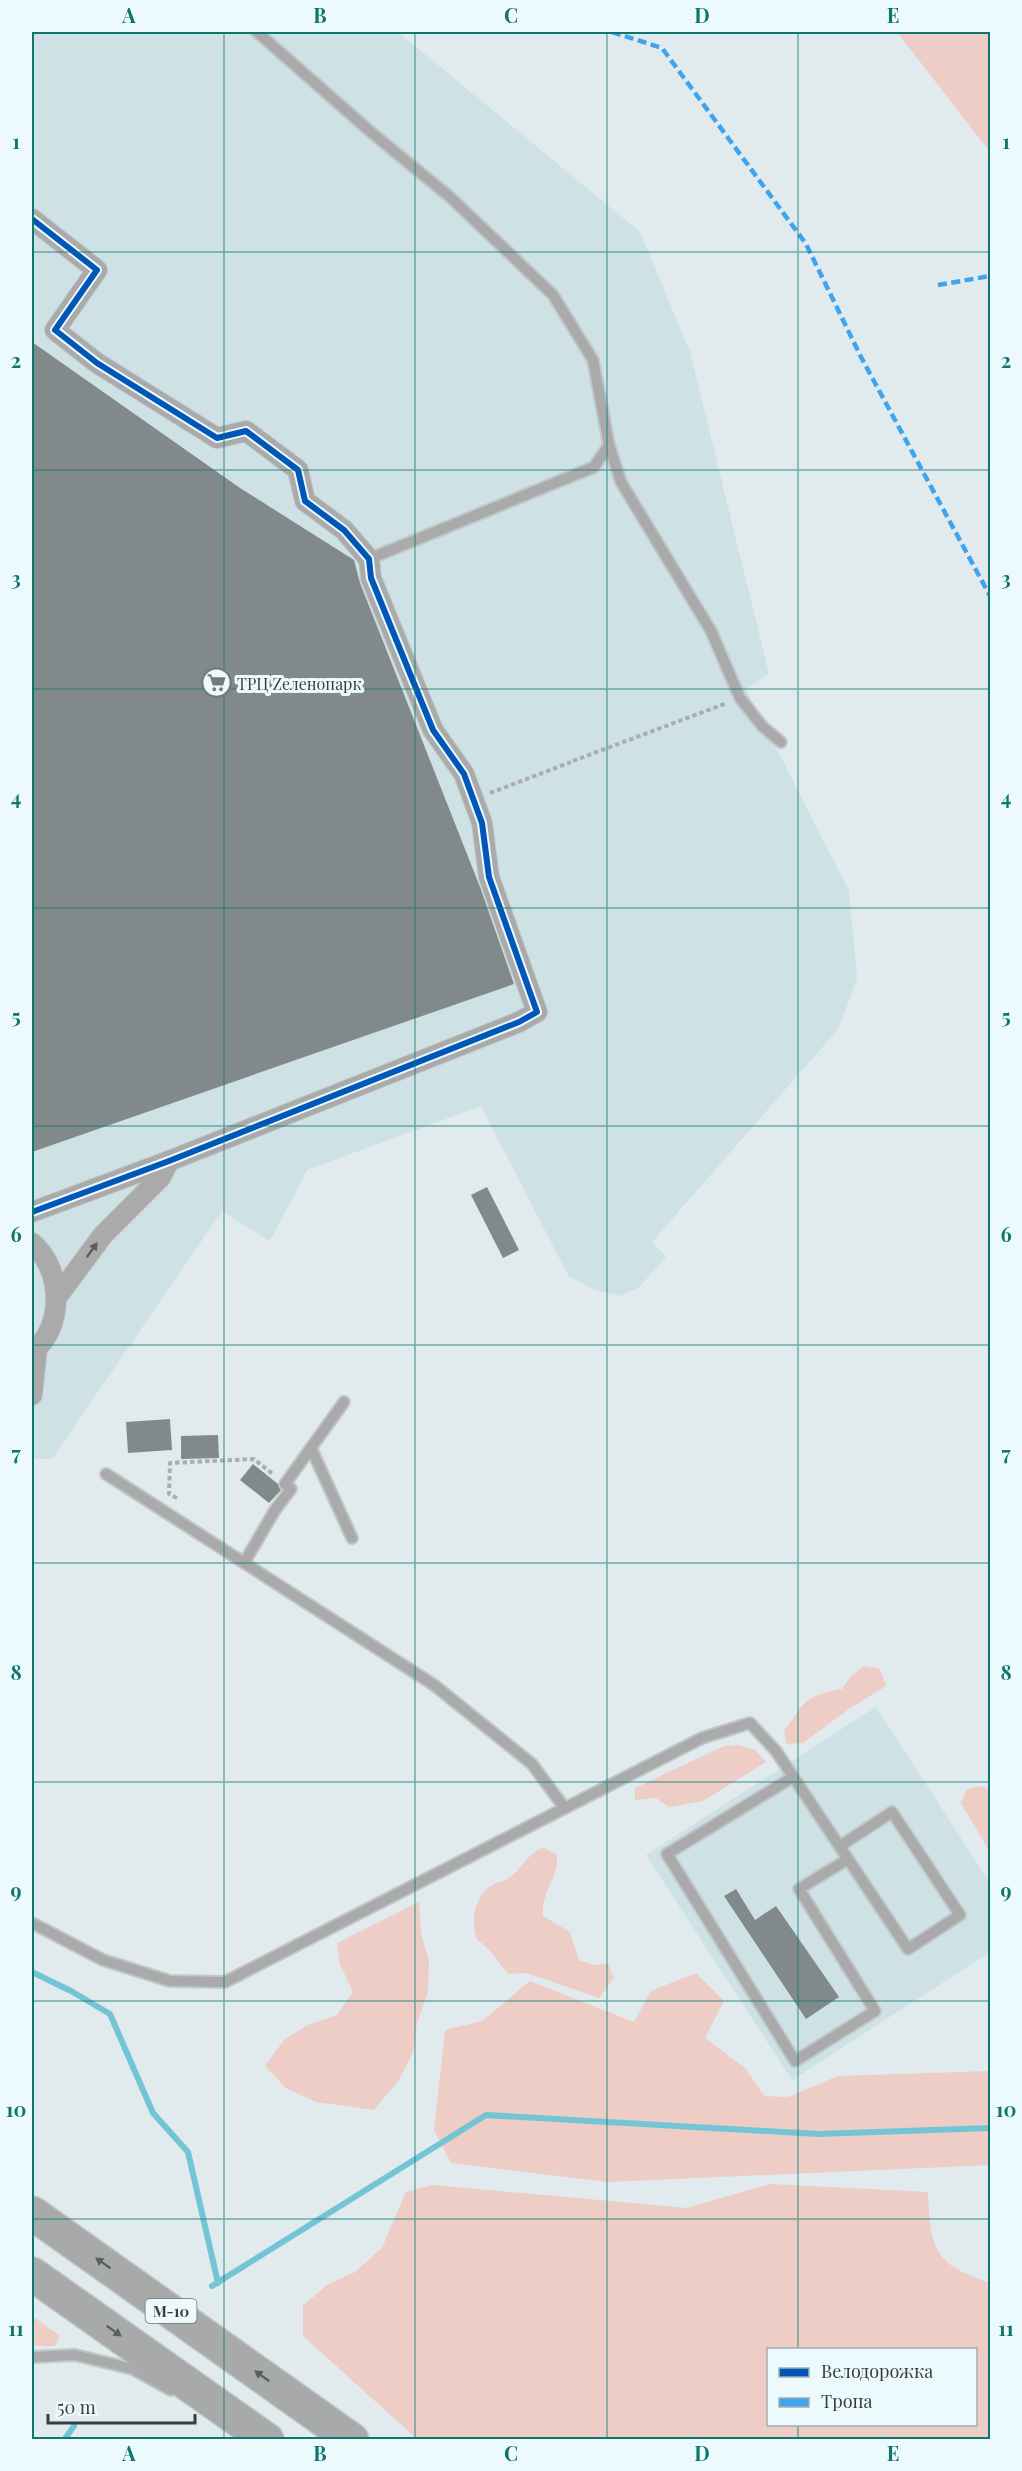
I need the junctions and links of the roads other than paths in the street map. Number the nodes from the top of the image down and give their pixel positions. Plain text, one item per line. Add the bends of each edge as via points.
1 (257, 32) edge
2 (32, 219) edge
3 (609, 445) junction
4 (369, 559) junction
5 (781, 742) dead end
6 (169, 1161) junction
7 (32, 1212) edge
8 (32, 1243) edge
9 (57, 1297) junction
10 (34, 1350) edge
11 (32, 1395) edge
12 (344, 1402) dead end
13 (311, 1448) junction
14 (106, 1474) dead end
15 (352, 1538) dead end
16 (244, 1563) junction
17 (793, 1777) junction
18 (564, 1806) junction
19 (840, 1846) junction
20 (848, 1859) junction
21 (32, 1923) edge
22 (32, 2213) edge
23 (32, 2274) edge
24 (32, 2357) edge
25 (184, 2398) dead end
26 (205, 2410) dead end
27 (258, 2439) edge
28 (267, 2439) edge
29 (352, 2439) edge

1 - 3 lane via 450,197 554,295 593,360
2 - 4 street via 96,270 55,330 97,363 217,438 246,431 265,444 298,470 305,501 344,530
3 - 4 lane via 594,467
3 - 5 lane via 621,482 711,631 740,698
4 - 6 street via 371,578 433,730 464,774 482,823 489,877 537,1012
6 - 7 street
9 -> 6 street via 103,1235 160,1178
8 - 9 street via 52,1272
9 - 10 street via 52,1324
10 - 11 street
12 - 13 lane
13 - 15 lane
13 - 16 lane via 285,1484 291,1489
14 - 16 lane
16 - 18 lane via 434,1685 532,1764
17 - 18 lane via 750,1723 702,1738
17 - 19 lane
17 - 20 lane via 667,1854 795,2061 875,2011 799,1889
18 - 21 lane via 225,1982 170,1981 103,1960
19 - 20 lane
19 - 20 lane via 892,1812 960,1915 908,1949
29 -> 22 highway, М-10
23 -> 28 highway, М-10
24 - 25 lane via 75,2355 133,2369
26 - 27 lane

